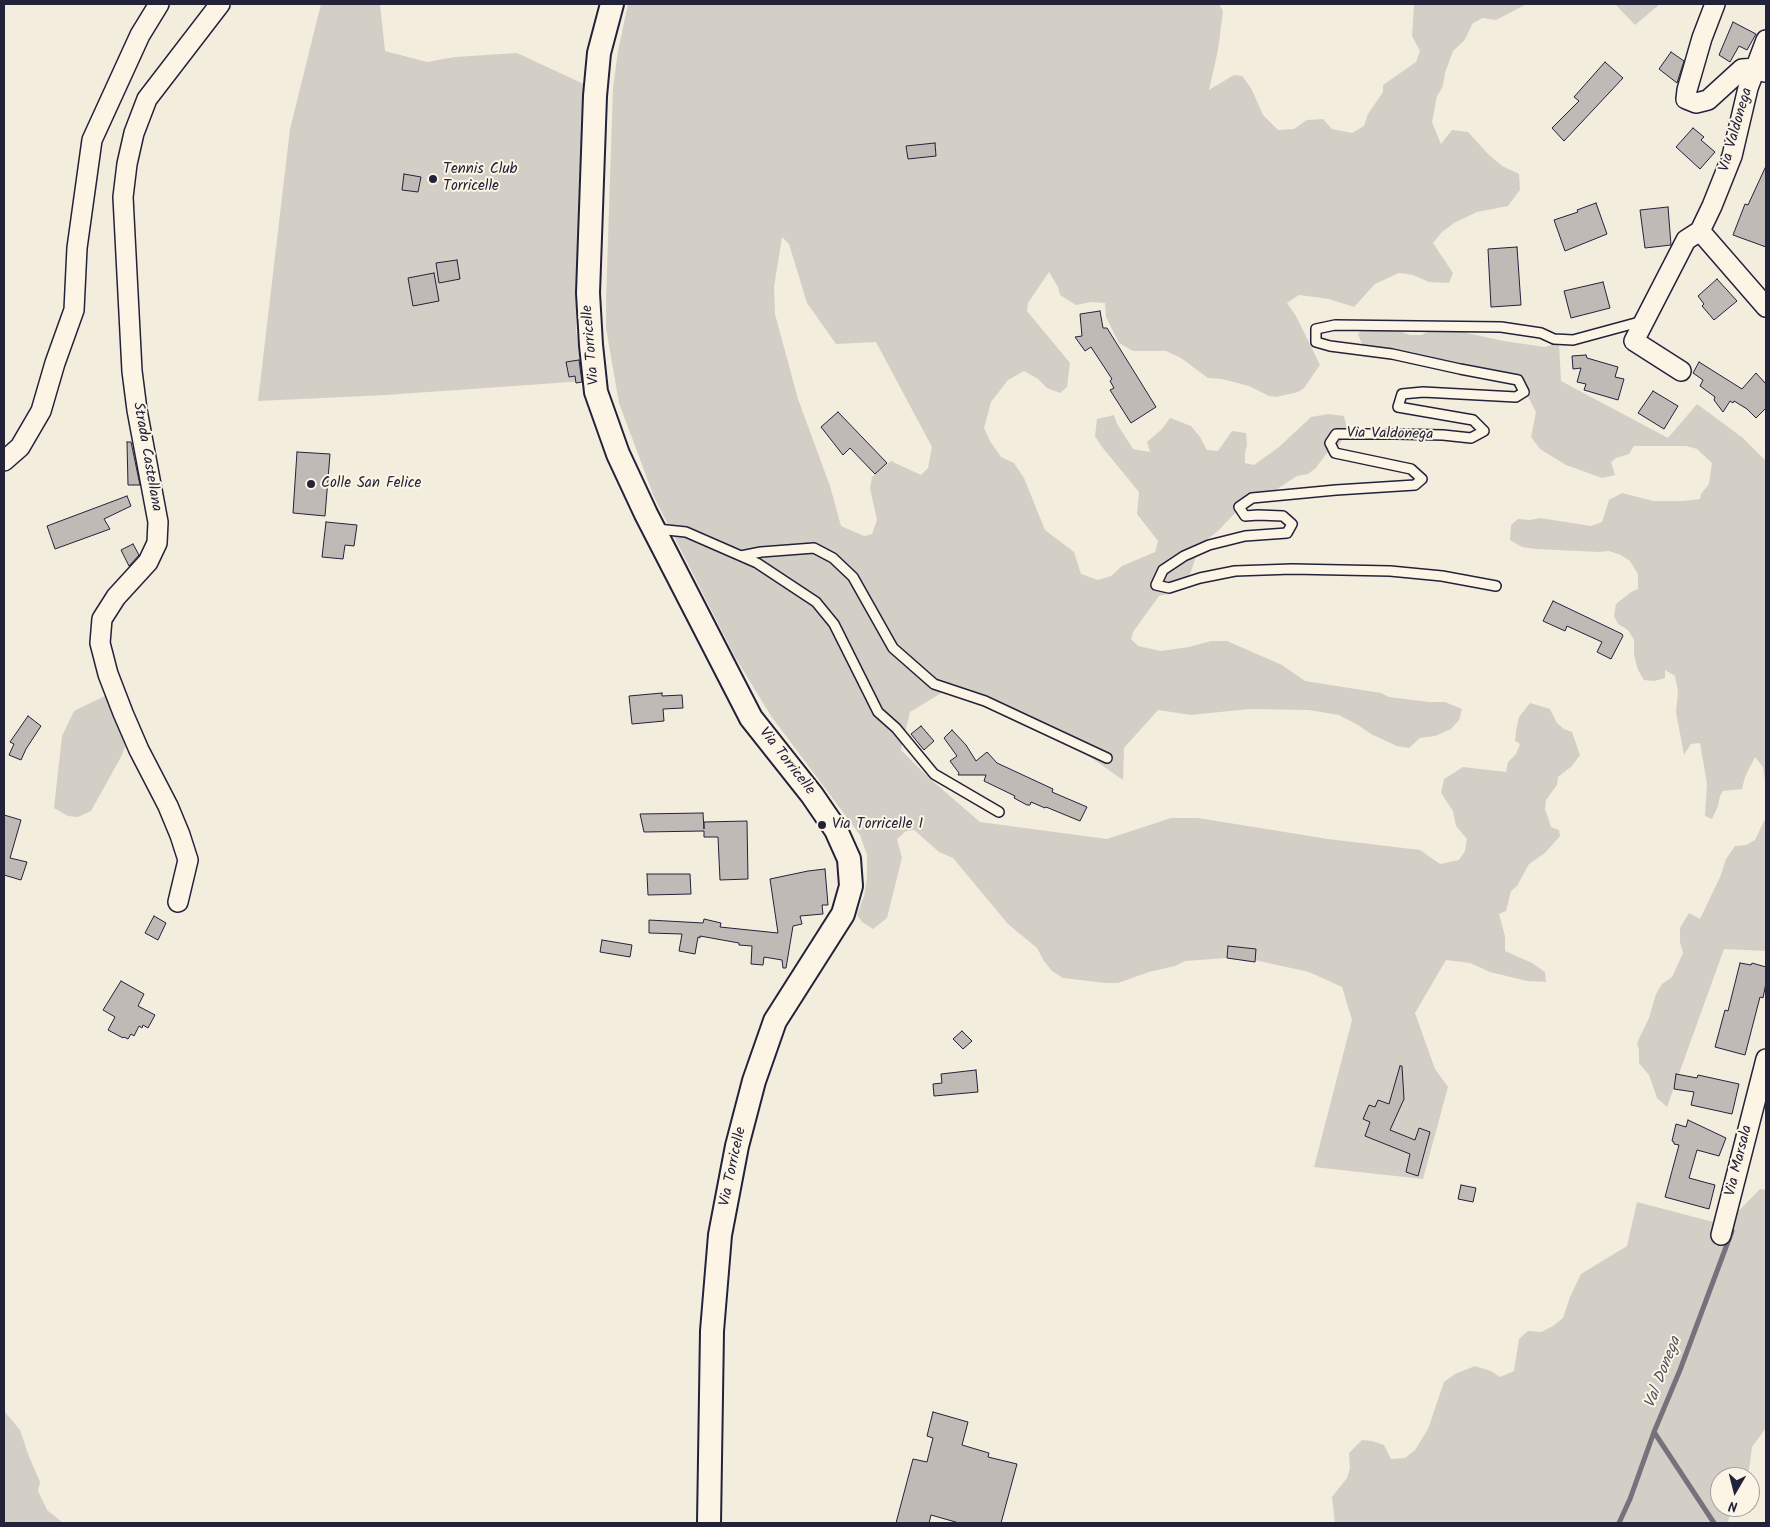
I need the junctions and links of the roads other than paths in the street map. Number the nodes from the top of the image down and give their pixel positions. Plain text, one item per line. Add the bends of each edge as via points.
1 (159, 4) edge
2 (220, 4) edge
3 (612, 4) edge
4 (1715, 4) edge
5 (1766, 40) edge
6 (1761, 70) edge
7 (1700, 231) junction
8 (1766, 307) edge
9 (1643, 321) junction
10 (1681, 370) dead end
11 (4, 461) edge
12 (654, 528) junction
13 (741, 556) junction
14 (1496, 586) dead end
15 (1107, 758) dead end
16 (999, 812) dead end
17 (178, 902) dead end
18 (1766, 1059) edge
19 (1721, 1234) dead end
20 (709, 1523) edge

1 - 11 street via 140,36 92,140 77,248 74,310 42,410 20,447
2 - 17 street, Strada Castellana via 147,98 127,164 123,197 132,371 158,529 157,543 148,562 116,597 102,619 100,643 123,713 171,813 188,860
3 - 12 street, Via Torricelle via 599,53 594,96 588,293 591,346 596,392 618,454
4 - 6 street, Via Valdonega via 1686,99 1696,102 1708,100 1742,69
5 - 6 street, Via Valdonega
6 - 7 street, Via Valdonega via 1748,88 1732,156
7 - 8 street
7 - 9 street, Via Valdonega via 1686,240
9 - 10 street, Via Valdonega via 1634,341
9 - 14 lane, Via Valdonega via 1573,340 1501,327 1335,325 1316,329 1316,342 1518,380 1524,392 1516,398 1423,392 1402,394 1398,407 1473,420 1484,431 1471,438 1336,434 1330,443 1335,453 1410,469 1422,479 1414,485 1252,498 1239,507 1245,516 1283,516 1292,524 1287,533 1246,536 1209,545 1163,570 1156,586 1169,588 1235,571 1292,569 1390,571
12 - 13 lane via 686,532
12 - 20 street, Via Torricelle via 752,718 812,795 836,830 849,859 850,886 843,914 775,1021 754,1081 737,1146 720,1235 712,1331
13 - 15 lane via 814,548 833,558 853,577 893,648 934,684 985,701
13 - 16 lane via 816,602 834,624 878,712 896,728 934,774
18 - 19 street, Via Marsala

